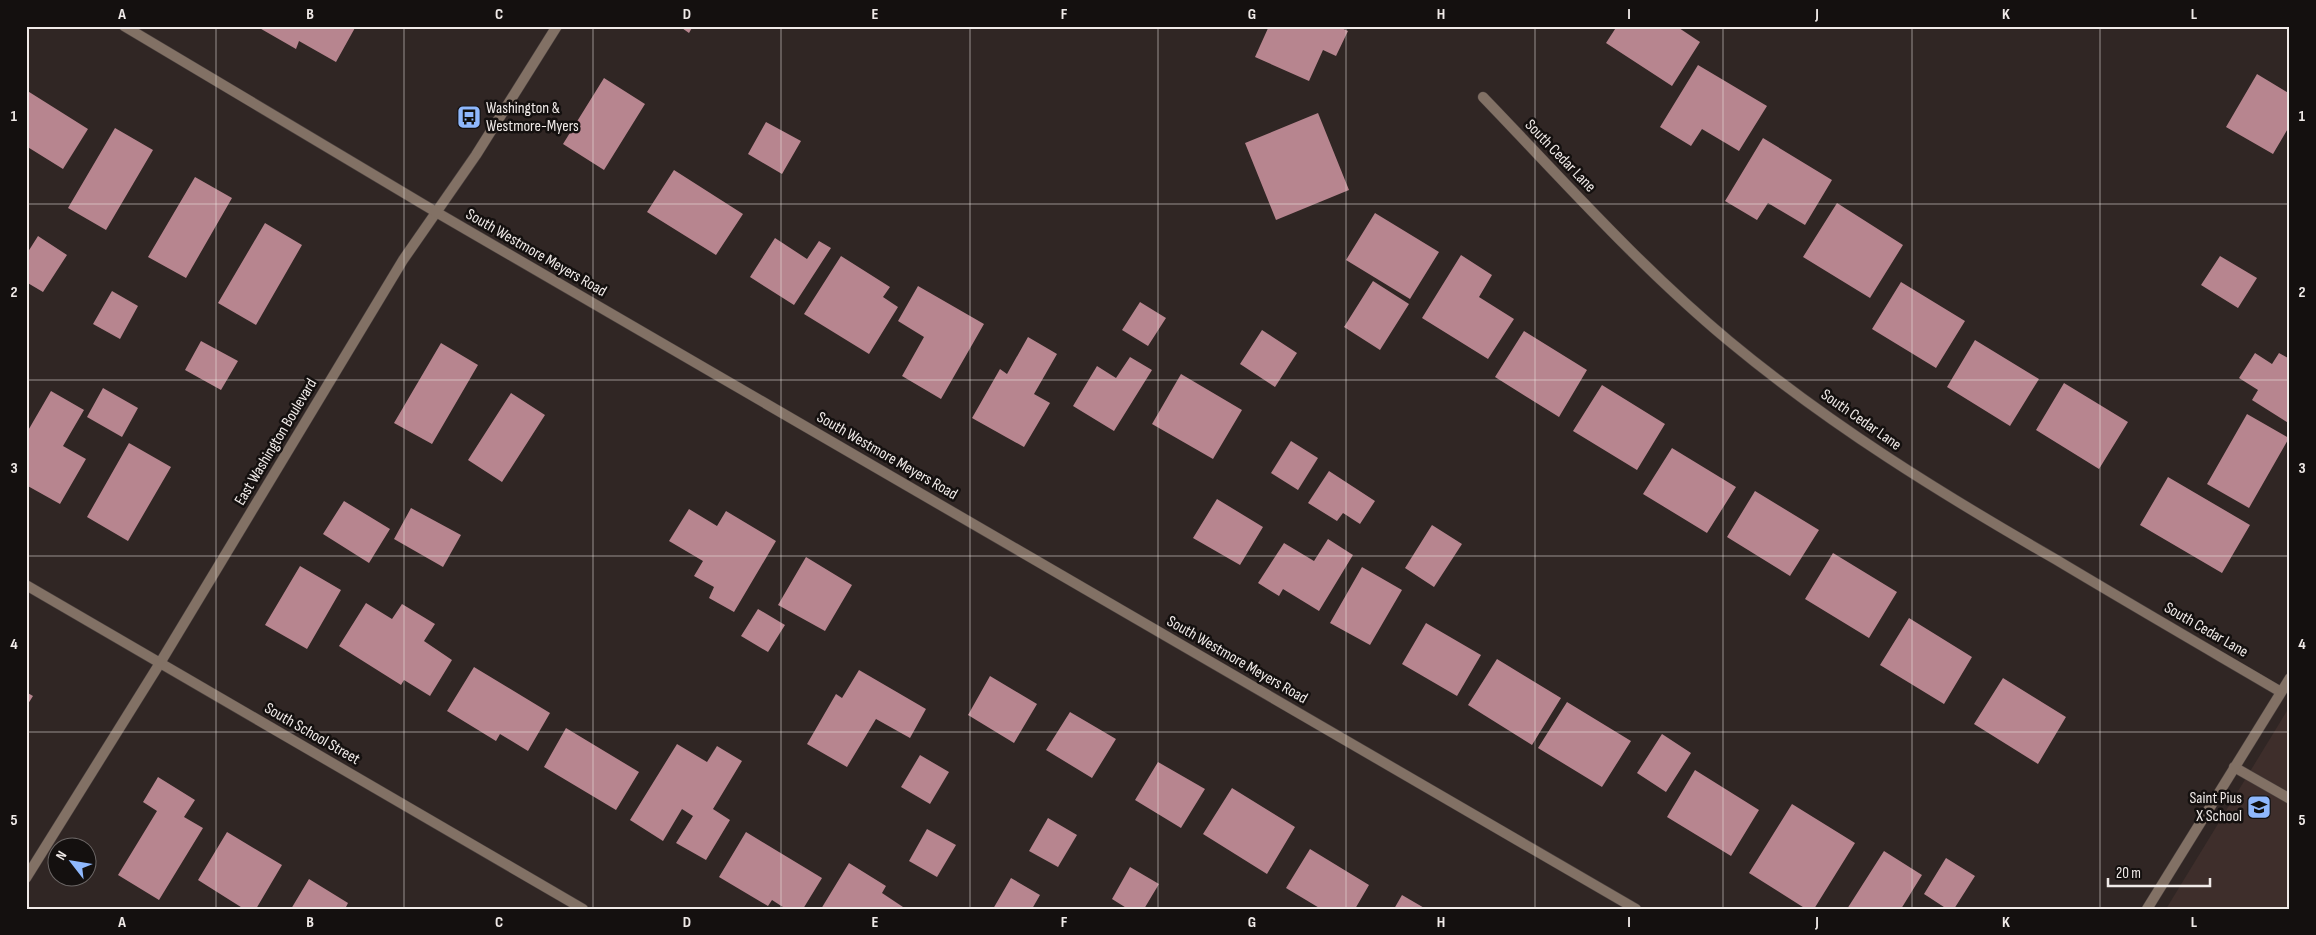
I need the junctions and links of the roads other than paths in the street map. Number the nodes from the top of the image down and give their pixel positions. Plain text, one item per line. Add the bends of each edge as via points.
1 (124, 26) edge
2 (557, 26) edge
3 (1482, 97) dead end
4 (436, 212) junction
5 (26, 585) edge
6 (160, 662) junction
7 (2290, 678) edge
8 (2281, 692) junction
9 (2234, 767) junction
10 (2288, 795) edge
11 (26, 878) edge
12 (583, 909) edge
13 (1636, 909) edge
14 (2147, 909) edge

1 - 4 street, South Westmore Meyers Road
2 - 4 street, East Washington Boulevard
3 - 8 street, South Cedar Lane via 1659,281 1730,343 1804,400 1972,511
4 - 6 street, East Washington Boulevard via 403,260
4 - 13 street, South Westmore Meyers Road
5 - 6 street, South School Street
6 - 11 street, East Washington Boulevard
6 - 12 street, South School Street
7 - 8 street
8 - 9 street
9 - 10 street
9 - 14 street

